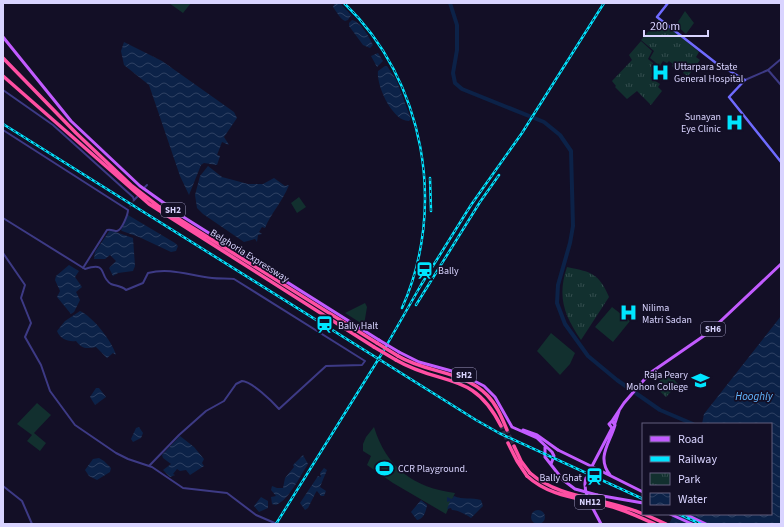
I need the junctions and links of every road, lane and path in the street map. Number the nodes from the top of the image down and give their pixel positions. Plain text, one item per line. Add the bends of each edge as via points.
1 (668, 3) edge
2 (3, 37) edge
3 (3, 58) edge
4 (781, 59) edge
5 (768, 70) junction
6 (3, 76) edge
7 (745, 80) junction
8 (781, 85) edge
9 (3, 90) edge
10 (3, 130) edge
11 (781, 162) edge
12 (137, 197) dead end
13 (130, 207) tunnel mouth
14 (128, 210) junction
15 (3, 218) edge
16 (3, 253) edge
17 (781, 264) edge
18 (83, 268) junction
19 (377, 343) junction
20 (397, 358) junction
21 (614, 424) junction
22 (501, 426) tunnel mouth
23 (507, 430) tunnel mouth
24 (523, 431) junction
25 (508, 443) tunnel mouth
26 (514, 446) tunnel mouth
27 (546, 447) junction
28 (551, 464) junction
29 (149, 466) junction
30 (590, 470) tunnel mouth
31 (528, 474) junction
32 (610, 475) junction
33 (586, 478) tunnel mouth
34 (3, 486) edge
35 (642, 491) edge
36 (642, 503) edge
37 (642, 514) edge
38 (645, 515) edge
39 (672, 515) edge
40 (687, 515) edge
41 (32, 524) edge
42 (277, 524) edge
43 (601, 524) edge
44 (655, 524) edge
45 (666, 524) edge
46 (692, 524) edge
47 (706, 524) edge

1 - 7 main road via 657,17 716,63
2 - 19 main road, SH2 via 71,121 140,186
3 - 19 highway, Belghoria Expressway via 76,133 132,186 158,206
4 - 5 street
5 - 7 street
5 - 8 street
6 - 19 highway, Belghoria Expressway via 149,204
7 - 11 main road via 729,97
9 - 12 street via 53,125 134,200
10 - 14 street
13 - 14 street
14 - 18 street via 120,229 107,230
15 - 18 street
16 - 29 street via 25,284 21,298 31,322 25,337 55,400 75,425 128,459
17 - 21 main road, SH6 via 708,333 654,370 624,403
18 - 29 street via 100,267 110,283 126,290 143,283 148,273 158,271 234,279 365,361 362,365 326,366 279,409 266,396 242,381 236,384 224,401 206,411
19 - 20 highway, Belghoria Expressway, bridge
19 - 24 main road, SH2, bridge via 419,362 459,373 476,381 495,397 510,424
20 - 22 highway, Belghoria Expressway via 415,370 457,382 473,390 487,402
20 - 23 highway, Belghoria Expressway via 459,378 481,389 493,403
21 - 30 main road, SH6
21 - 32 main road via 603,459
24 - 27 main road, SH2 via 537,438
24 - 32 main road, SH2, bridge via 538,435 558,450
25 - 31 highway, NH12 via 517,462
26 - 31 highway, NH12
27 - 28 main road via 545,457
27 - 28 main road via 553,455
28 - 36 main road, bridge via 563,480 576,489
29 - 42 street via 182,488 226,493 256,515
31 - 37 highway, NH12, bridge via 557,490 616,503
31 - 44 highway, NH12, bridge via 541,487 556,494 620,509
32 - 35 main road
33 - 43 main road via 585,491
34 - 41 street via 22,501
38 - 45 highway, NH12
39 - 46 main road
40 - 47 main road

